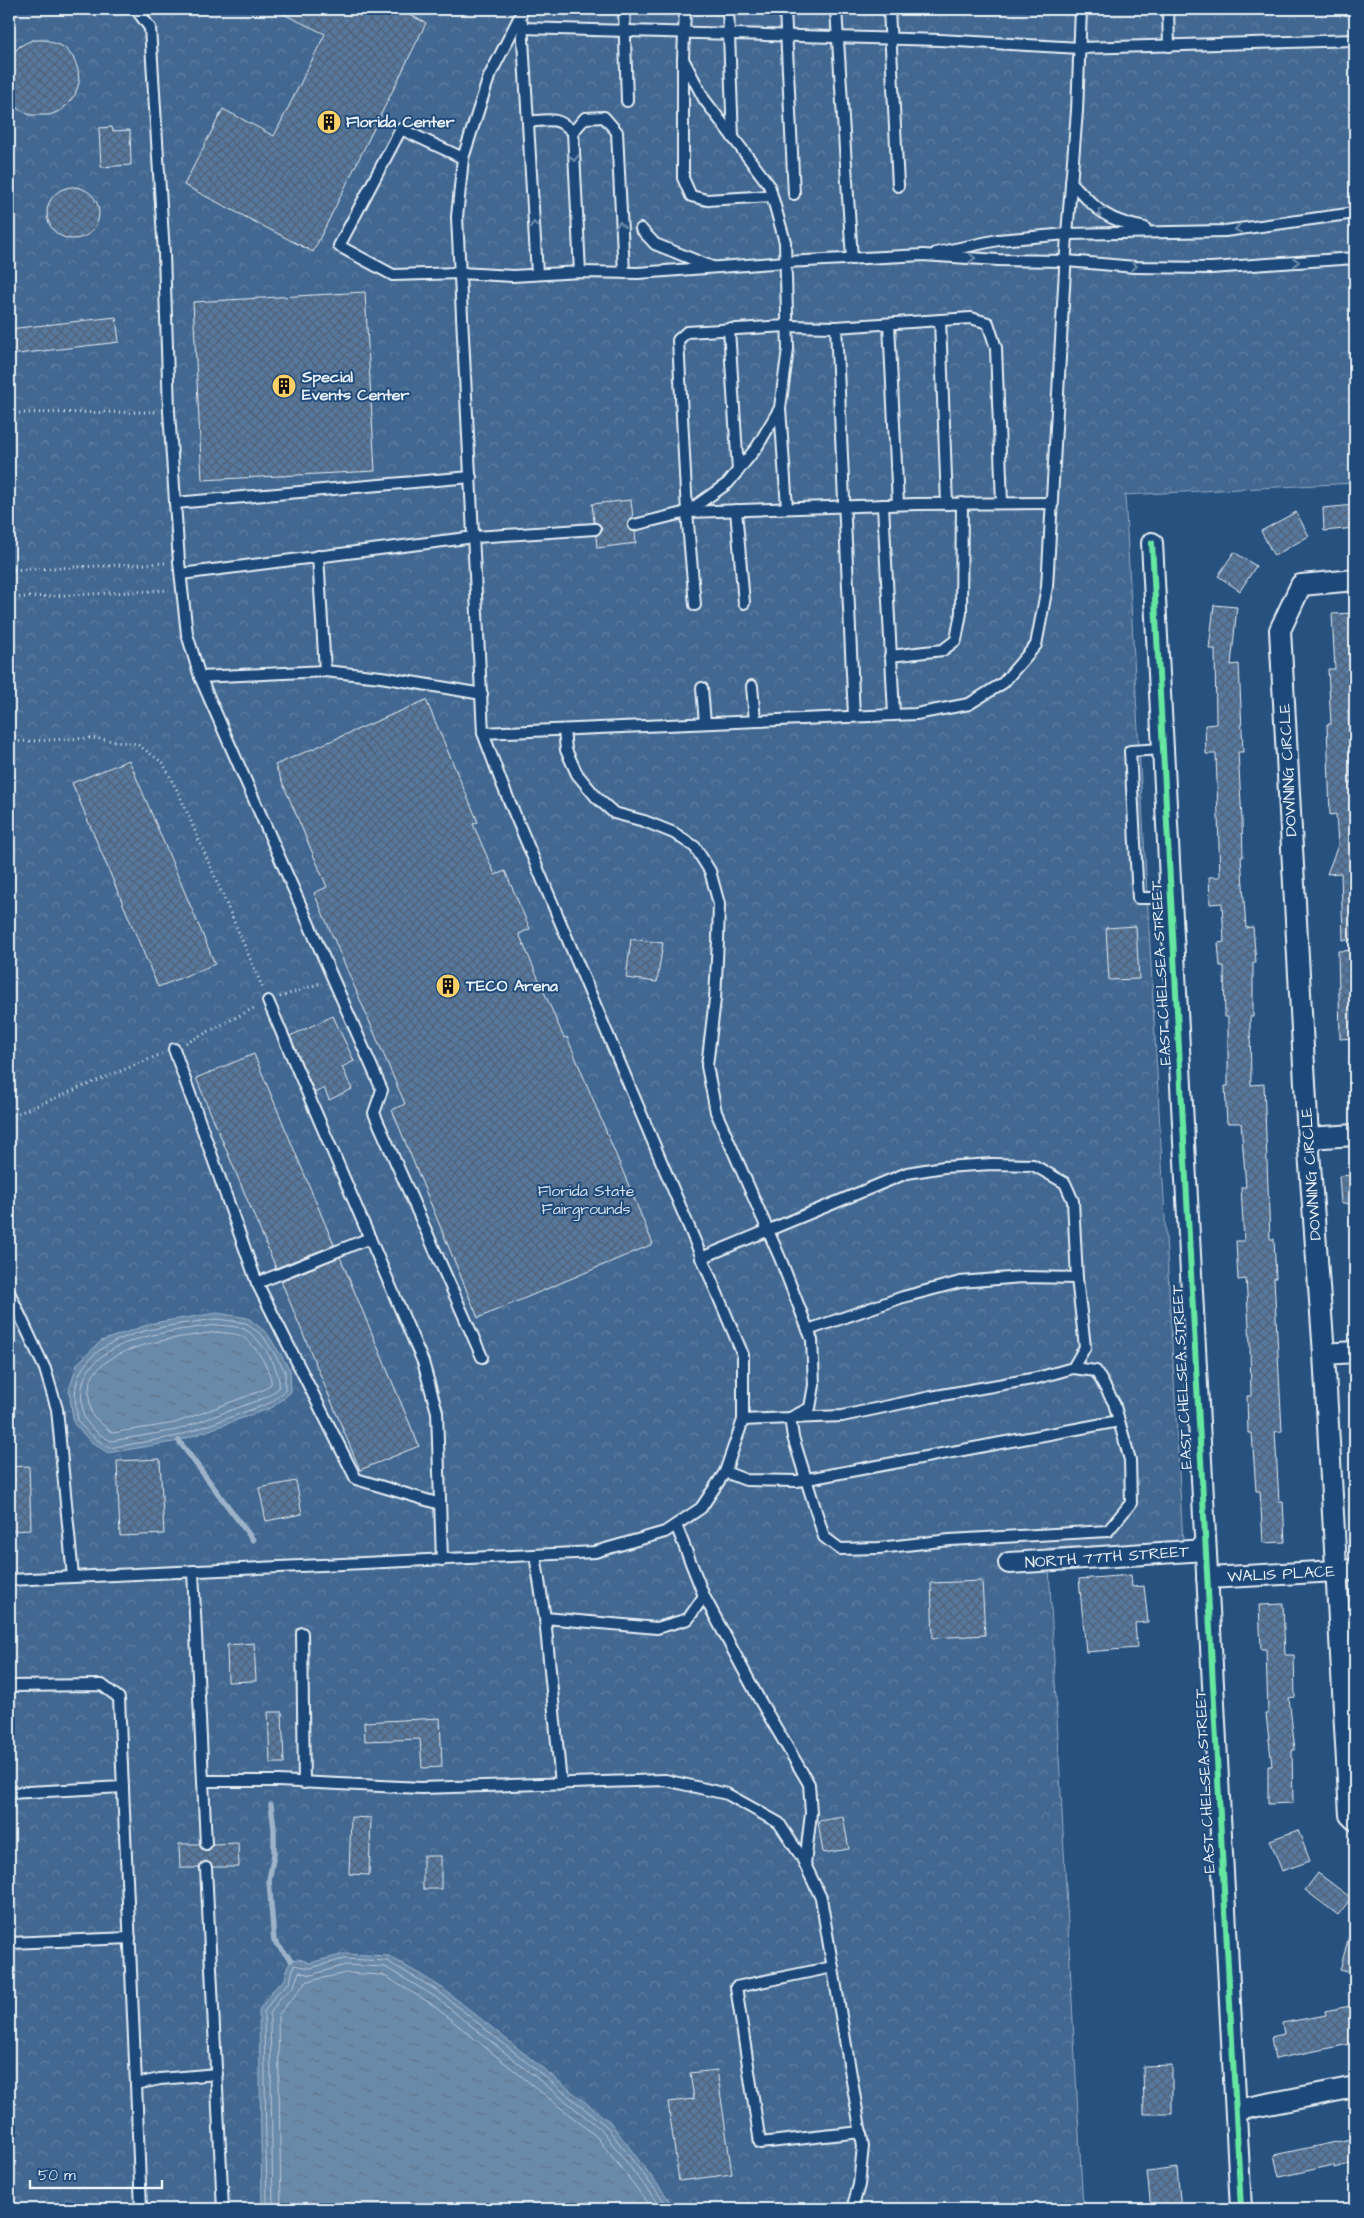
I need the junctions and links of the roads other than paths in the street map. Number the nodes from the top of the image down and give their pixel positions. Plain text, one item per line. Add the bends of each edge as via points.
1 (624, 9) edge
2 (684, 9) edge
3 (728, 9) edge
4 (785, 9) edge
5 (836, 9) edge
6 (889, 9) edge
7 (1081, 9) edge
8 (1168, 9) edge
9 (140, 10) edge
10 (521, 11) edge
11 (522, 28) junction
12 (624, 32) junction
13 (683, 33) junction
14 (730, 34) junction
15 (788, 36) junction
16 (838, 37) junction
17 (891, 40) junction
18 (1355, 40) edge
19 (1169, 46) junction
20 (1080, 48) junction
21 (683, 59) junction
22 (627, 100) dead end
23 (528, 122) junction
24 (573, 132) junction
25 (733, 138) junction
26 (463, 158) junction
27 (1072, 182) junction
28 (898, 186) dead end
29 (794, 194) dead end
30 (772, 196) junction
31 (1355, 213) edge
32 (641, 228) dead end
33 (1163, 232) junction
34 (1067, 234) junction
35 (923, 255) junction
36 (1355, 258) edge
37 (852, 259) junction
38 (786, 262) junction
39 (1067, 262) junction
40 (714, 268) junction
41 (580, 272) junction
42 (460, 273) junction
43 (624, 273) junction
44 (537, 274) junction
45 (940, 320) junction
46 (889, 324) junction
47 (787, 326) junction
48 (836, 327) junction
49 (729, 329) junction
50 (780, 408) junction
51 (738, 471) junction
52 (471, 477) junction
53 (962, 503) junction
54 (1002, 503) junction
55 (1053, 503) junction
56 (175, 504) junction
57 (898, 504) junction
58 (947, 504) junction
59 (883, 505) junction
60 (845, 506) junction
61 (787, 508) junction
62 (736, 510) junction
63 (687, 512) junction
64 (634, 526) dead end
65 (595, 528) dead end
66 (475, 537) junction
67 (1152, 543) dead end
68 (318, 556) junction
69 (181, 574) junction
70 (1355, 580) edge
71 (744, 603) dead end
72 (695, 605) dead end
73 (890, 656) junction
74 (325, 671) junction
75 (200, 677) junction
76 (752, 686) dead end
77 (702, 688) dead end
78 (482, 694) junction
79 (894, 714) junction
80 (854, 716) junction
81 (755, 721) junction
82 (705, 723) junction
83 (564, 730) junction
84 (483, 733) junction
85 (1163, 749) junction
86 (1171, 898) junction
87 (268, 1001) road end
88 (174, 1049) dead end
89 (1355, 1135) edge
90 (1308, 1138) junction
91 (768, 1230) junction
92 (370, 1238) junction
93 (701, 1258) junction
94 (1077, 1278) junction
95 (257, 1283) junction
96 (9, 1292) edge
97 (808, 1330) junction
98 (1355, 1352) edge
99 (1324, 1354) junction
100 (482, 1357) dead end
101 (1073, 1368) junction
102 (790, 1418) junction
103 (743, 1420) junction
104 (1119, 1421) junction
105 (724, 1472) junction
106 (806, 1479) junction
107 (440, 1504) junction
108 (676, 1525) junction
109 (1205, 1550) junction
110 (535, 1555) junction
111 (442, 1560) junction
112 (1009, 1563) dead end
113 (1346, 1570) edge
114 (193, 1571) junction
115 (73, 1577) junction
116 (1207, 1578) junction
117 (9, 1580) edge
118 (704, 1596) junction
119 (545, 1618) junction
120 (302, 1633) dead end
121 (9, 1686) edge
122 (203, 1781) junction
123 (304, 1783) junction
124 (561, 1784) junction
125 (123, 1787) junction
126 (9, 1793) edge
127 (1355, 1820) edge
128 (206, 1844) dead end
129 (805, 1865) junction
130 (206, 1868) dead end
131 (130, 1938) junction
132 (9, 1943) edge
133 (833, 1967) junction
134 (217, 2074) junction
135 (136, 2084) junction
136 (1355, 2087) edge
137 (1237, 2110) junction
138 (861, 2132) junction
139 (141, 2209) edge
140 (223, 2209) edge
141 (852, 2209) edge
142 (1241, 2209) edge

1 - 12 lane
2 - 13 lane
3 - 14 lane
4 - 15 lane
5 - 16 lane
6 - 17 lane
7 - 20 lane
8 - 19 lane
9 - 56 lane via 150,28
10 - 11 lane
10 - 26 lane via 489,77
11 - 12 lane
11 - 23 lane
12 - 13 lane
12 - 22 lane
13 - 14 lane
13 - 21 lane
14 - 15 lane
14 - 25 lane
15 - 16 lane
15 - 29 lane
16 - 17 lane
16 - 37 lane
17 - 20 lane
17 - 28 lane
18 - 19 lane
19 - 20 lane
20 - 27 lane
21 - 25 lane via 704,99
21 - 30 lane via 683,178 691,196 706,200
23 - 24 lane via 554,119
44 -> 23 lane
24 -> 41 lane
43 -> 24 lane via 617,132 604,117 586,118
25 - 30 lane
26 - 42 lane via 457,217
26 - 42 lane via 401,129 339,246 393,275
33 -> 27 lane via 1120,223 1098,210
27 - 34 lane
30 - 38 lane via 785,242
31 -> 33 lane via 1225,231
32 - 40 lane via 655,244
33 - 34 lane
34 - 35 lane via 998,240
34 - 39 lane
35 - 37 lane
35 -> 39 lane
39 -> 36 lane via 1211,268
37 - 38 lane
38 - 40 lane
38 - 47 lane
39 - 55 lane
40 - 43 lane
41 - 43 lane
41 - 44 lane
42 - 44 lane
42 - 52 lane
45 - 46 lane
45 - 54 lane via 971,318 988,323 996,348
45 - 58 lane
46 - 48 lane
46 - 57 lane
47 - 48 lane
47 - 49 lane
47 - 50 lane via 788,349
48 - 60 lane
49 - 51 lane
49 - 63 lane via 687,332 678,340
50 - 51 lane
50 - 61 lane
51 - 63 lane via 728,483
52 - 56 lane
52 - 66 lane
53 - 54 lane
53 - 58 lane
53 - 73 lane via 960,613 956,640 943,650
54 - 55 lane
55 - 79 lane via 1047,587 1036,645 1003,683 969,704 916,714
56 - 69 lane
57 - 58 lane
57 - 59 lane
59 - 60 lane
59 - 73 lane
60 - 61 lane
60 - 80 lane
61 - 62 lane
62 - 63 lane
62 - 71 lane
63 - 64 lane
63 - 72 lane
65 - 66 lane
66 - 68 lane
66 - 78 lane
67 - 85 street, EAST CHELSEA STREET
68 - 69 lane
68 - 74 lane
69 - 75 lane via 187,634
70 - 90 street, DOWNING CIRCLE via 1301,585 1280,630
73 - 79 lane
74 - 75 lane
74 - 78 lane
75 - 100 lane via 382,1090 374,1112
76 - 81 lane
77 - 82 lane
78 - 84 lane
79 - 80 lane
80 - 81 lane
81 - 82 lane
82 - 83 lane
83 - 84 lane
83 - 91 lane via 566,750 577,774 597,798 614,813 674,833 695,847 710,872 719,904 707,1066 716,1112
84 - 93 lane
85 - 86 street, EAST CHELSEA STREET
85 - 86 lane via 1130,751 1138,898
86 - 109 street, EAST CHELSEA STREET
87 - 92 lane
88 - 95 lane
89 - 90 street
90 - 99 street, DOWNING CIRCLE
91 - 93 lane
91 - 94 lane via 907,1172 992,1164 1033,1165 1065,1183 1073,1201
91 - 97 lane
92 - 95 lane
92 - 107 lane via 423,1362 437,1412
93 - 103 lane via 743,1355
94 - 97 lane via 1022,1277 960,1282 903,1297
94 - 101 lane via 1085,1347
95 - 107 lane via 356,1479
96 - 115 lane via 45,1369 57,1409
97 - 102 lane via 812,1340 814,1385 810,1408
98 - 99 street
99 - 113 street, DOWNING CIRCLE
101 - 102 lane via 842,1416
101 - 104 lane via 1096,1371 1114,1402
102 - 103 lane
102 - 106 lane
103 - 105 lane
104 - 106 lane
104 - 106 lane via 1130,1460 1131,1504 1108,1531 840,1549 824,1537
105 - 106 lane via 746,1480 797,1482
105 - 108 lane via 701,1508
107 - 111 lane
108 - 110 lane via 665,1532 595,1552
108 - 118 lane
109 - 112 street, NORTH 77TH STREET
109 - 116 street, EAST CHELSEA STREET
110 - 111 lane
110 - 119 lane
111 - 114 lane
113 - 116 street, WALIS PLACE
113 - 127 street, DOWNING CIRCLE via 1350,1816
114 - 115 lane
114 - 122 lane
115 - 117 lane
116 - 137 street, EAST CHELSEA STREET
118 - 119 lane via 688,1619 657,1628
118 - 129 lane via 809,1784 811,1813
119 - 124 lane
120 - 123 lane
121 - 125 lane via 102,1685 119,1698
122 - 123 lane
122 - 128 lane
123 - 124 lane via 421,1788
124 - 129 lane via 666,1780 727,1794 779,1823
125 - 126 lane
125 - 131 lane
129 - 133 lane via 821,1898
130 - 134 lane
131 - 132 lane
131 - 135 lane
133 - 138 lane
133 - 138 lane via 736,1987 760,2144
134 - 135 lane
134 - 140 lane
135 - 139 lane
136 - 137 street
137 - 142 street, EAST CHELSEA STREET
138 - 141 lane via 863,2146 859,2185

